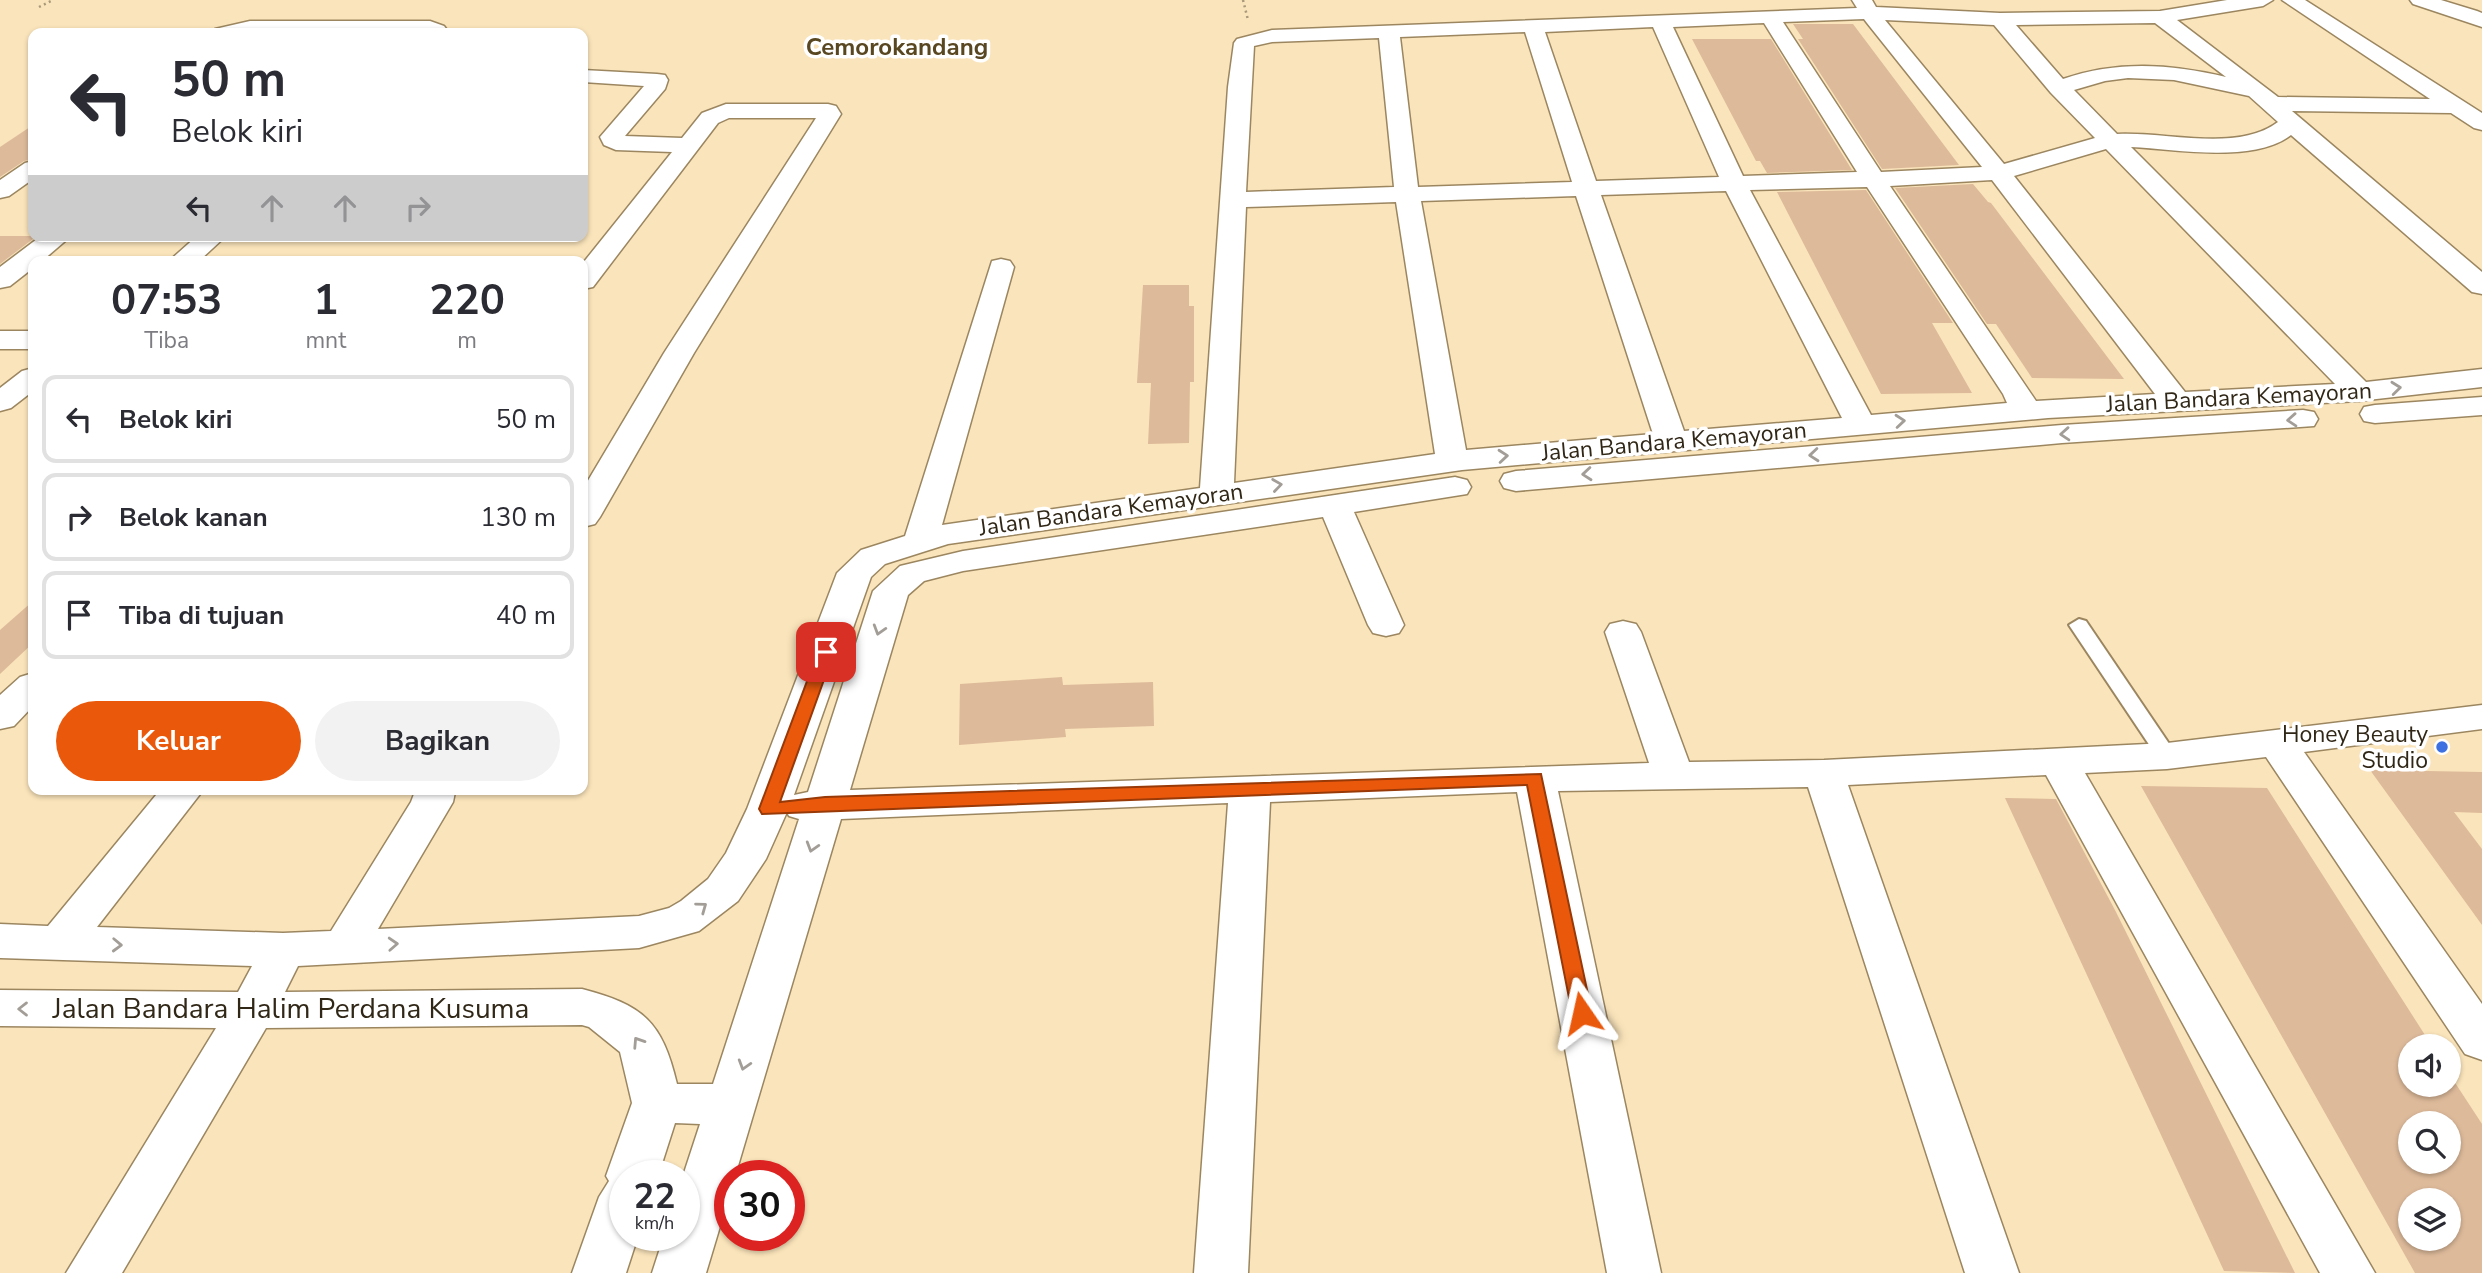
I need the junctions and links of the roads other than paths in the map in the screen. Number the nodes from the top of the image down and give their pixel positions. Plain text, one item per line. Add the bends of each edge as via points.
1 (2263, 0) edge
2 (2292, 0) edge
3 (2420, 0) edge
4 (2237, 1) edge
5 (1866, 7) edge
6 (1707, 9) edge
7 (1770, 17) junction
8 (2160, 17) junction
9 (2478, 17) edge
10 (2000, 19) junction
11 (1660, 20) junction
12 (1533, 25) junction
13 (245, 28) edge
14 (273, 28) edge
15 (393, 28) edge
16 (433, 28) edge
17 (1389, 32) junction
18 (588, 76) edge
19 (2059, 88) junction
20 (2277, 109) junction
21 (2474, 112) edge
22 (2112, 141) junction
23 (689, 145) junction
24 (0, 167) edge
25 (28, 167) edge
26 (28, 171) edge
27 (1999, 173) junction
28 (1873, 178) junction
29 (1734, 183) junction
30 (1587, 189) junction
31 (0, 191) edge
32 (1407, 194) junction
33 (1234, 200) junction
34 (50, 242) edge
35 (206, 242) edge
36 (32, 256) edge
37 (188, 256) edge
38 (28, 259) edge
39 (1001, 267) dead end
40 (588, 275) edge
41 (0, 280) edge
42 (2482, 286) edge
43 (0, 340) edge
44 (28, 340) edge
45 (2482, 378) edge
46 (2358, 391) junction
47 (2176, 401) junction
48 (2482, 406) edge
49 (2026, 411) junction
50 (1861, 425) junction
51 (1671, 440) junction
52 (1452, 461) junction
53 (1216, 493) junction
54 (1334, 504) junction
55 (588, 508) edge
56 (902, 557) junction
57 (1386, 625) dead end
58 (2079, 625) dead end
59 (1623, 632) dead end
60 (28, 690) edge
61 (2482, 717) edge
62 (0, 718) edge
63 (2278, 744) junction
64 (2167, 757) junction
65 (2058, 761) junction
66 (1824, 774) junction
67 (1674, 775) junction
68 (1535, 778) junction
69 (1249, 790) junction
70 (179, 795) edge
71 (434, 795) edge
72 (825, 803) junction
73 (768, 809) junction
74 (0, 940) edge
75 (59, 943) junction
76 (344, 947) junction
77 (283, 950) junction
78 (0, 1008) edge
79 (252, 1010) junction
80 (2482, 1041) edge
81 (657, 1103) junction
82 (731, 1105) junction
83 (637, 1160) edge
84 (609, 1242) edge
85 (93, 1273) edge
86 (598, 1273) edge
87 (679, 1273) edge
88 (1221, 1273) edge
89 (1634, 1273) edge
90 (1992, 1273) edge
91 (2348, 1273) edge

1 - 4 street
2 - 21 street
3 - 9 street
4 - 8 street
5 - 7 street
5 - 10 street
5 - 27 street
6 - 7 street
6 - 11 street
7 - 28 street
8 - 10 street
8 - 20 street
10 - 19 street
11 - 12 street
11 - 29 street
12 - 17 street
12 - 30 street
13 - 14 street
15 - 16 street
17 - 32 street
17 - 33 street via 1265,37 1244,43
18 - 23 street via 657,80 612,140 616,143
19 - 20 street via 2104,73 2140,71 2216,82
19 - 22 street
20 - 21 street
20 - 22 street via 2284,131 2241,143
20 - 42 street
22 - 27 street
22 - 46 street
23 - 40 street
23 - 55 street via 710,118 726,111 821,109 830,114 679,353
24 - 25 street
26 - 31 street
27 - 28 street
27 - 47 street
28 - 29 street
28 - 49 street
29 - 30 street
29 - 50 street
30 - 32 street
30 - 51 street
32 - 33 street
32 - 52 street
33 - 53 street
34 - 36 street
35 - 37 street
38 - 41 street
39 - 56 street
43 - 44 street
46 -> 45 street, Jalan Bandara Kemayoran
46 - 47 street, Jalan Bandara Kemayoran
47 - 49 street, Jalan Bandara Kemayoran
48 -> 54 street, Jalan Bandara Kemayoran via 1717,463 1475,484
50 -> 49 street, Jalan Bandara Kemayoran
50 - 51 street, Jalan Bandara Kemayoran
52 -> 51 street, Jalan Bandara Kemayoran
53 -> 52 street, Jalan Bandara Kemayoran
53 - 56 street, Jalan Bandara Kemayoran
54 - 56 street, Jalan Bandara Kemayoran via 963,561
54 - 57 street
56 -> 72 street
56 - 73 street via 855,573
58 - 64 lane
59 - 67 street
60 - 62 street
61 - 63 street
63 - 64 street
63 - 80 street
64 - 65 street
65 - 66 street
65 - 91 street
66 - 67 street
66 - 90 street
67 - 68 street
68 - 69 street
68 - 89 street
69 - 72 street
69 - 88 street
70 - 75 street
71 - 76 street
72 - 73 street
72 -> 82 street
76 -> 73 street via 639,932 683,920 712,900 746,859
74 - 75 street
75 -> 77 street
76 - 77 street
77 - 79 street
79 -> 78 street, Jalan Bandara Halim Perdana Kusuma
81 -> 79 street, Jalan Bandara Halim Perdana Kusuma via 642,1044 620,1021 582,1007
79 - 85 street
81 - 82 street
81 - 83 street
82 - 87 street
84 - 86 street

